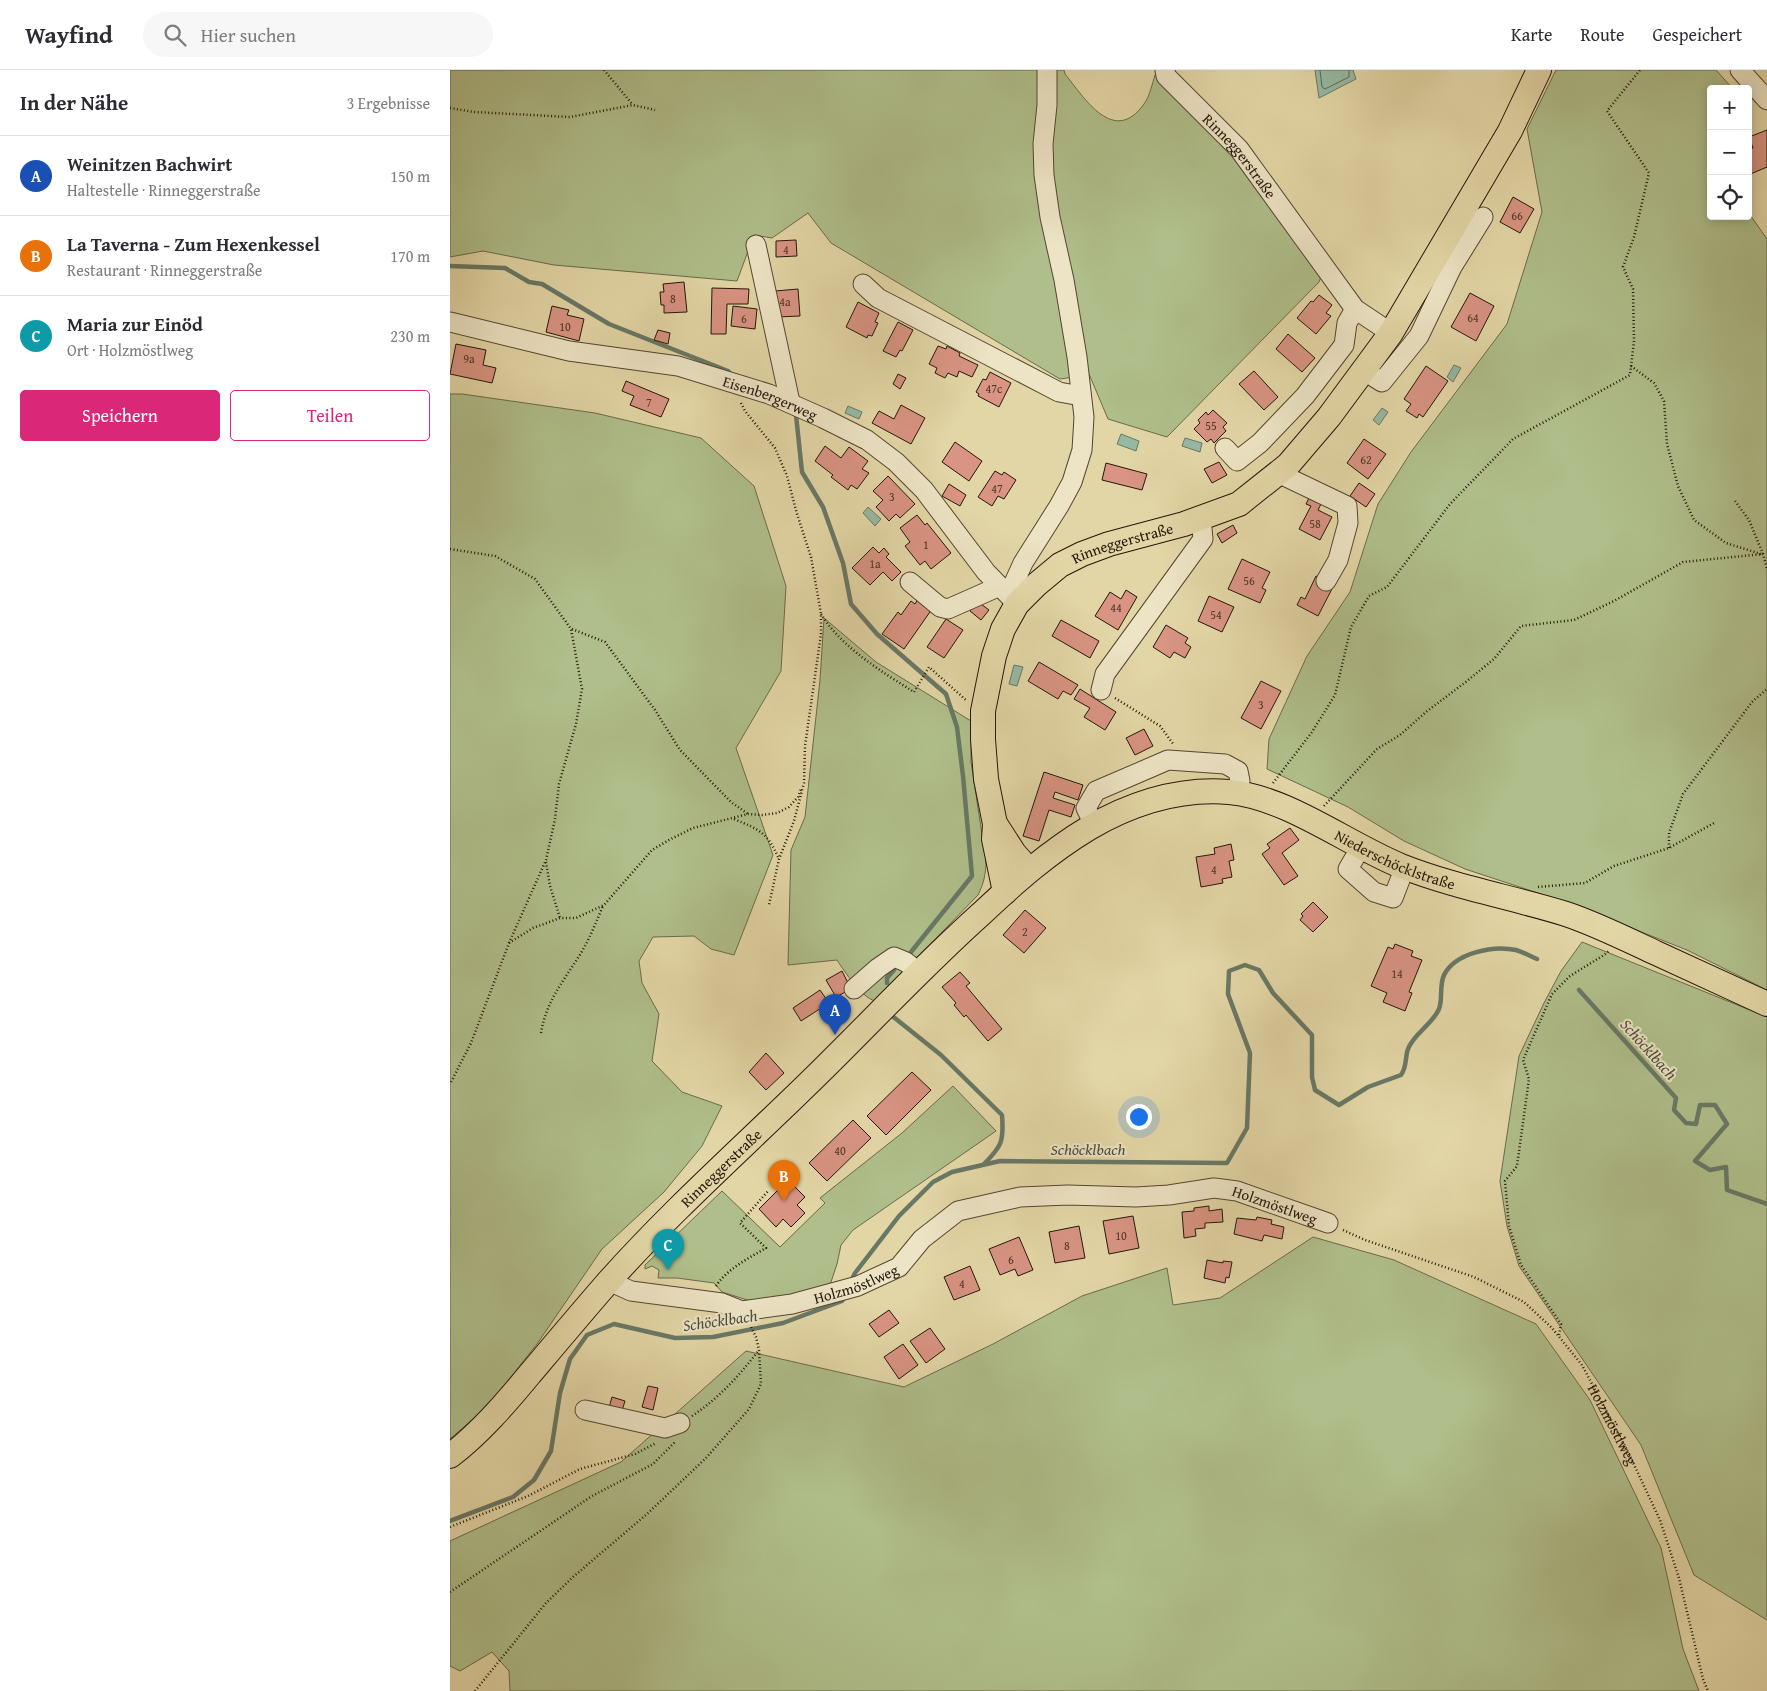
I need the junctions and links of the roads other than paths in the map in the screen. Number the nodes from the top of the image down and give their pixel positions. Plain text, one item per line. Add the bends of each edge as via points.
1 (1047, 70) edge
2 (1165, 70) edge
3 (1539, 70) edge
4 (1740, 70) edge
5 (1767, 100) edge
6 (1483, 217) dead end
7 (756, 245) dead end
8 (863, 284) dead end
9 (1355, 310) junction
10 (450, 322) edge
11 (1391, 333) junction
12 (1363, 370) junction
13 (1081, 396) junction
14 (790, 402) junction
15 (1225, 448) dead end
16 (1278, 473) junction
17 (1201, 518) junction
18 (1326, 581) dead end
19 (910, 582) dead end
20 (1009, 595) junction
21 (1101, 690) road end
22 (1233, 793) junction
23 (995, 824) junction
24 (1094, 825) junction
25 (1361, 847) junction
26 (1405, 867) junction
27 (1029, 870) junction
28 (1005, 892) junction
29 (919, 973) junction
30 (854, 989) dead end
31 (1767, 1004) edge
32 (1328, 1223) road end
33 (609, 1281) junction
34 (585, 1410) dead end
35 (686, 1424) road end
36 (450, 1456) edge

1 - 13 street, Rinneggerstraße via 1044,175
2 - 9 street, Rinneggerstraße via 1166,76 1239,149
3 - 11 main road, Rinneggerstraße via 1510,131
4 - 5 street
6 - 12 street via 1452,267 1419,336 1382,382
7 - 14 street
8 - 13 street via 878,298 1051,388
9 - 11 street, Rinneggerstraße
9 - 15 street via 1347,324 1344,345 1305,396 1260,443 1237,461
10 - 14 street, Eisenbergerweg via 569,351 678,366
11 - 12 main road, Rinneggerstraße
12 - 16 main road, Rinneggerstraße via 1329,417
13 - 20 street, Rinneggerstraße via 1084,417 1082,450 1072,482 1023,563
14 - 20 street, Eisenbergerweg via 866,440 896,462 924,490 986,572
16 - 17 main road, Rinneggerstraße via 1238,504
16 - 18 street via 1346,506 1348,523 1338,560
17 - 20 main road, Rinneggerstraße via 1082,554 1060,565 1036,584
17 - 21 street via 1204,539 1106,674
19 - 20 street via 940,607 948,609
20 - 23 main road, Rinneggerstraße via 1004,629 994,656 983,711 986,779
22 - 24 main road, Niederschöcklstraße via 1207,791 1170,795
22 - 24 street via 1240,781 1238,771 1225,764 1168,760 1096,791 1086,808
22 - 25 main road, Niederschöcklstraße via 1264,800
23 - 27 main road, Rinneggerstraße
23 - 28 main road, Rinneggerstraße via 994,839
24 - 27 main road, Niederschöcklstraße
25 - 26 main road, Niederschöcklstraße
25 - 26 street via 1348,869 1374,892 1393,898
26 - 31 main road, Niederschöcklstraße via 1570,916
27 - 28 main road, Rinneggerstraße
28 - 29 main road, Rinneggerstraße
29 - 30 street via 894,957
29 - 33 main road, Rinneggerstraße
32 - 33 street, Holzmöstlweg via 1237,1191 1214,1188 1168,1195 1020,1198 958,1211 922,1239 899,1267 858,1286 792,1304 742,1311 708,1300 631,1291
33 - 36 main road, Rinneggerstraße via 501,1408
34 - 35 street via 665,1428

